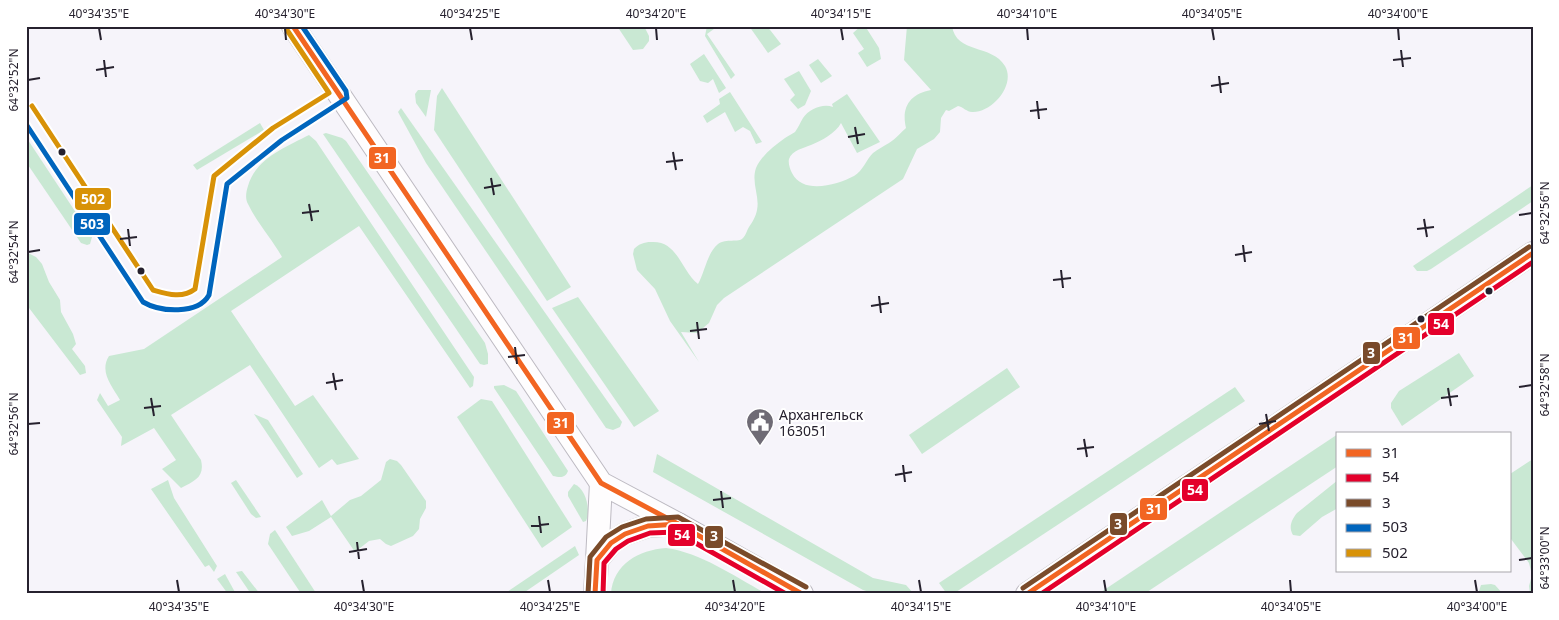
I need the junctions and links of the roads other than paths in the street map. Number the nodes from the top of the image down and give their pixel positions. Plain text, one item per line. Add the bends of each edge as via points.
1 (293, 26) edge
2 (1533, 253) edge
3 (601, 483) junction
4 (678, 524) junction
5 (598, 560) junction
6 (595, 594) edge
7 (802, 594) edge
8 (1026, 594) edge

1 - 3 main road
2 - 8 main road
3 - 4 main road
3 - 5 main road
4 - 5 main road via 648,526 625,534 611,543
4 - 7 main road
5 - 6 main road

